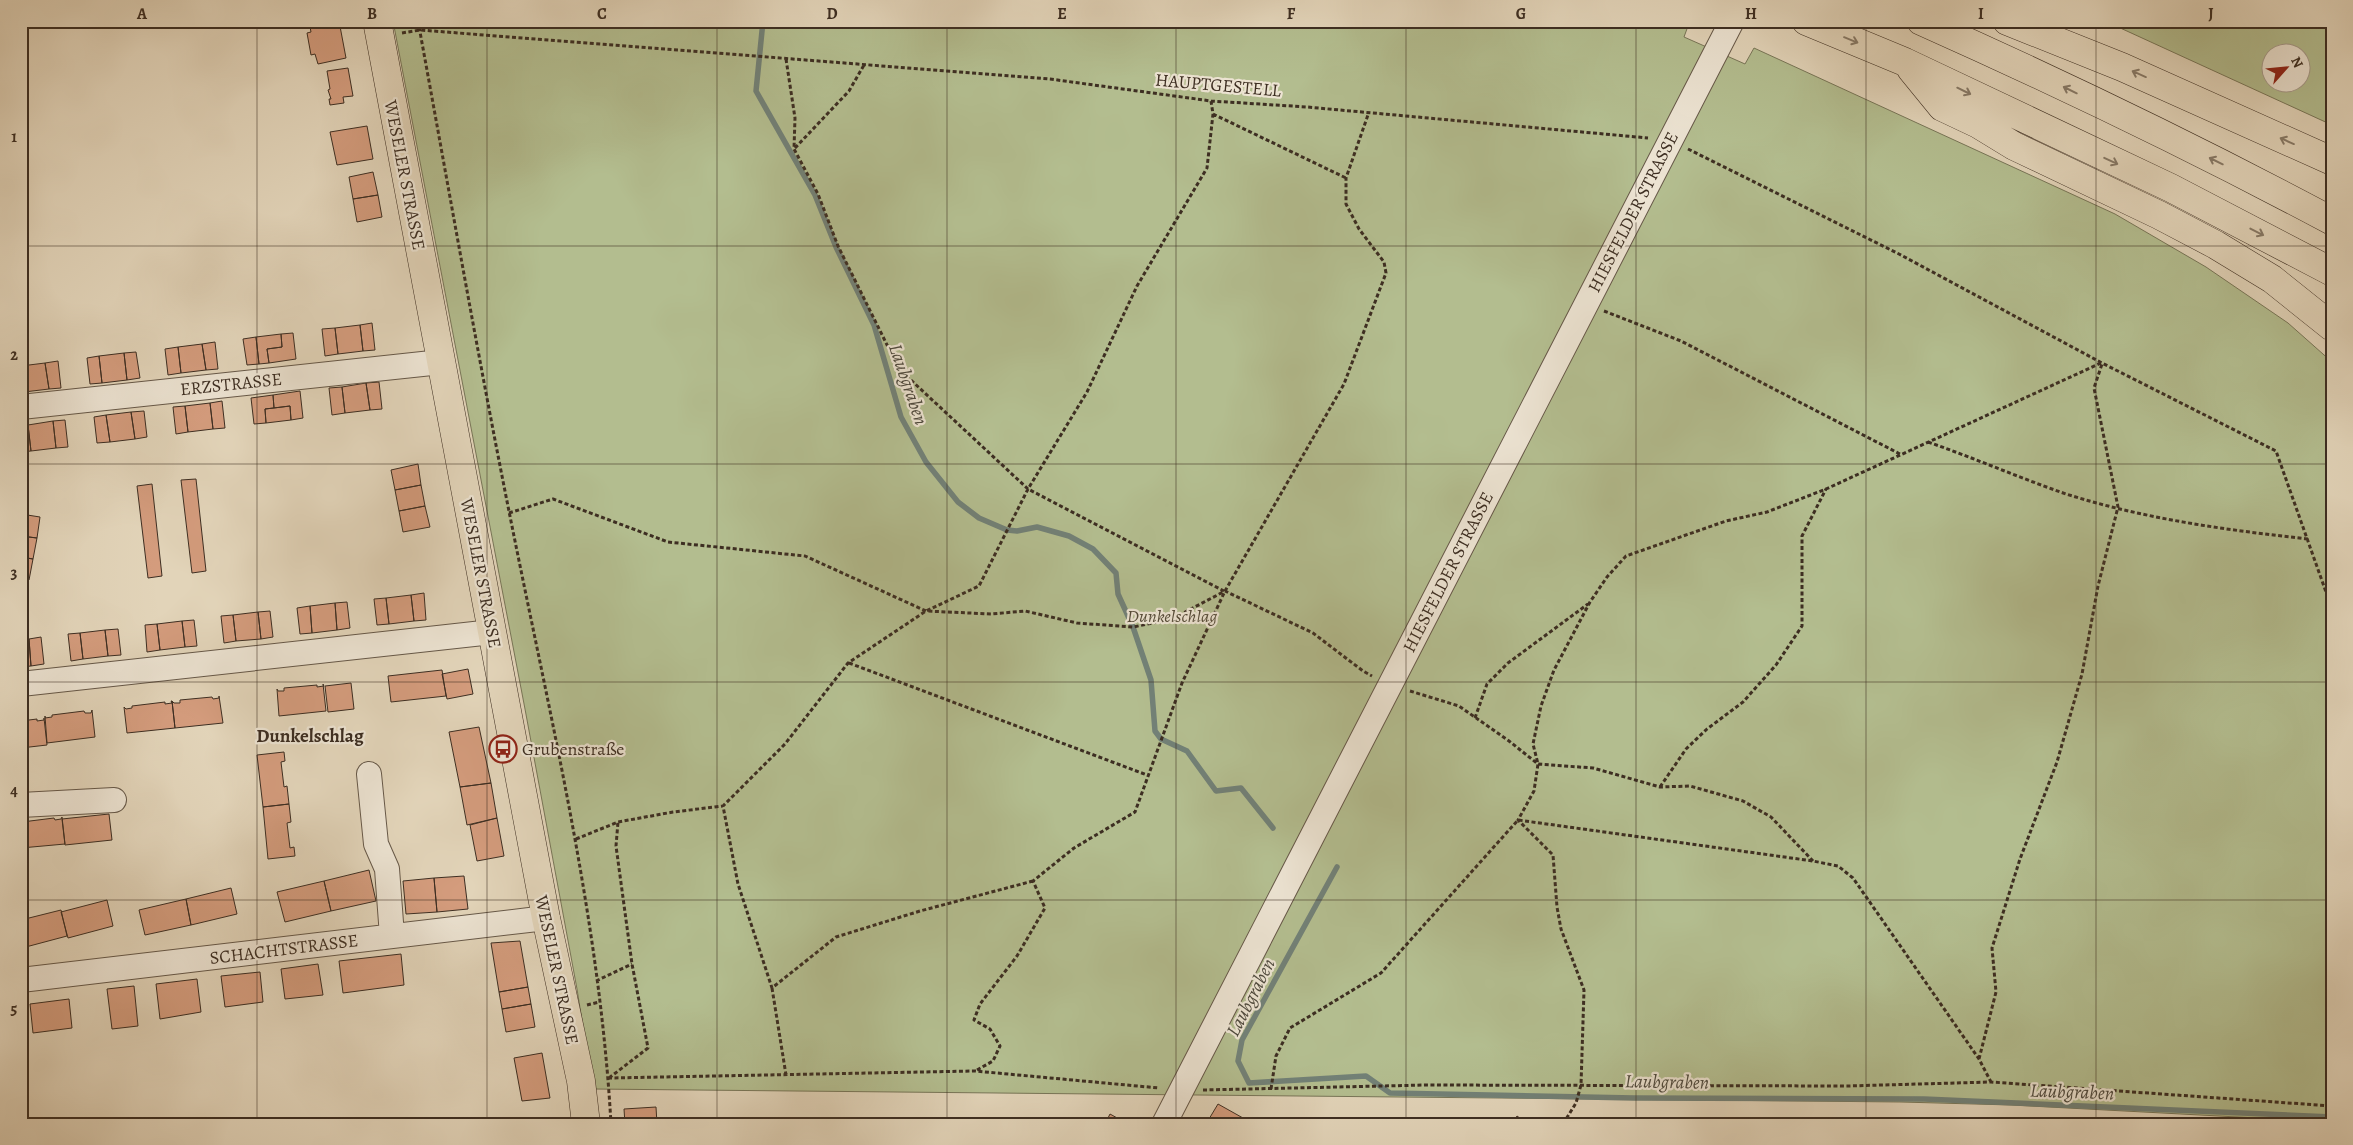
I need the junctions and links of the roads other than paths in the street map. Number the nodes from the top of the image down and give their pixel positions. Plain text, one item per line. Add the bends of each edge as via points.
1 (1806, 21) edge
2 (1920, 21) edge
3 (2006, 21) edge
4 (378, 29) edge
5 (1727, 31) edge
6 (1904, 62) junction
7 (1978, 124) junction
8 (2332, 161) edge
9 (2332, 220) edge
10 (2332, 272) edge
11 (2332, 301) edge
12 (2332, 327) edge
13 (441, 362) junction
14 (21, 407) edge
15 (492, 632) junction
16 (21, 684) edge
17 (368, 774) dead end
18 (114, 800) dead end
19 (21, 805) edge
20 (546, 918) junction
21 (392, 936) junction
22 (21, 980) edge
23 (586, 1124) edge
24 (1164, 1124) edge

1 -> 6 main road
9 -> 2 main road via 2051,80
8 -> 3 main road via 2122,67
4 - 13 main road, WESELER STRASSE
5 - 24 street, HIESFELDER STRASSE
6 - 7 main road via 1942,107
6 -> 10 main road via 2171,188
7 - 11 main road via 2018,137 2162,206
7 - 12 main road via 2014,146 2216,245 2272,279
13 - 14 street, ERZSTRASSE
13 - 15 main road, WESELER STRASSE
15 - 16 street
15 - 20 main road, WESELER STRASSE
17 - 21 street via 376,844 387,869
18 - 19 street
20 - 21 street, SCHACHTSTRASSE
20 - 23 main road, WESELER STRASSE via 581,1082
21 - 22 street, SCHACHTSTRASSE

